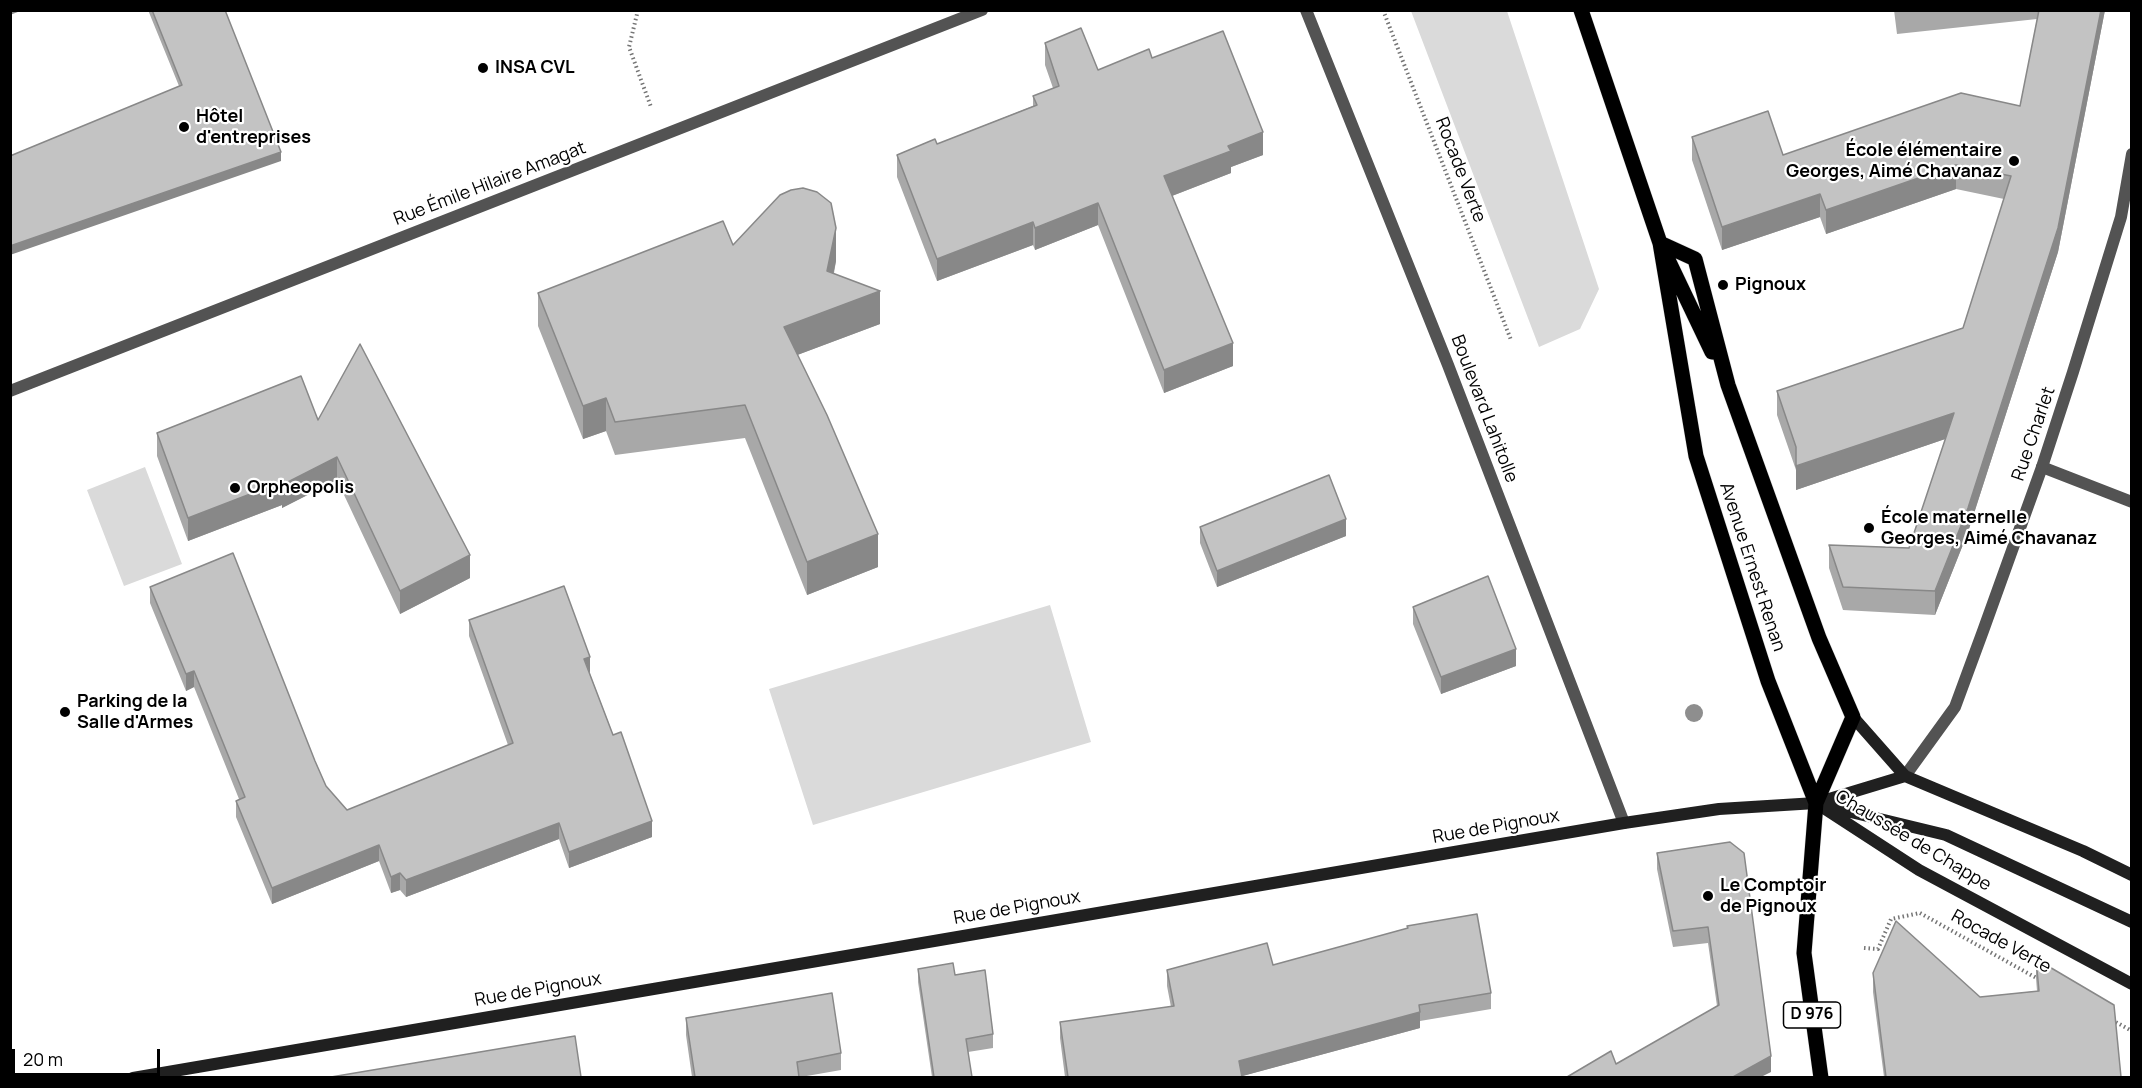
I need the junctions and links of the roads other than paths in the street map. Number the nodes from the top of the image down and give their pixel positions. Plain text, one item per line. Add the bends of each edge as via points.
1 (982, 10) edge
2 (1306, 10) edge
3 (1581, 10) edge
4 (2132, 154) edge
5 (1660, 243) junction
6 (1728, 385) junction
7 (10, 391) edge
8 (2042, 467) junction
9 (2132, 502) edge
10 (1853, 717) junction
11 (1905, 776) junction
12 (1816, 803) junction
13 (1624, 823) junction
14 (2132, 875) edge
15 (2132, 922) edge
16 (2132, 984) edge
17 (133, 1077) edge
18 (1821, 1077) edge

1 - 7 street, Rue Émile Hilaire Amagat
2 - 13 street, Boulevard Lahitolle
3 - 5 main road, Avenue Ernest Renan
4 - 8 street, Rue Charlet via 2121,217
5 - 6 main road, Avenue Ernest Renan
5 - 6 main road, Avenue Ernest Renan via 1695,260
5 - 12 main road, Avenue Ernest Renan via 1696,456 1768,681
6 - 10 main road, Avenue Ernest Renan via 1819,638
8 - 9 street
8 - 11 street, Rue Charlet via 1955,707
10 - 11 main road, Avenue Ernest Renan
10 - 12 main road
11 - 12 main road, Rue de Pignoux
11 - 14 main road
12 - 13 main road, Rue de Pignoux via 1719,809
12 - 15 main road, Chaussée de Chappe via 1946,835
12 - 16 main road, Chaussée de Chappe via 1919,870
12 - 18 main road, D 976 via 1804,953
13 - 17 main road, Rue de Pignoux

